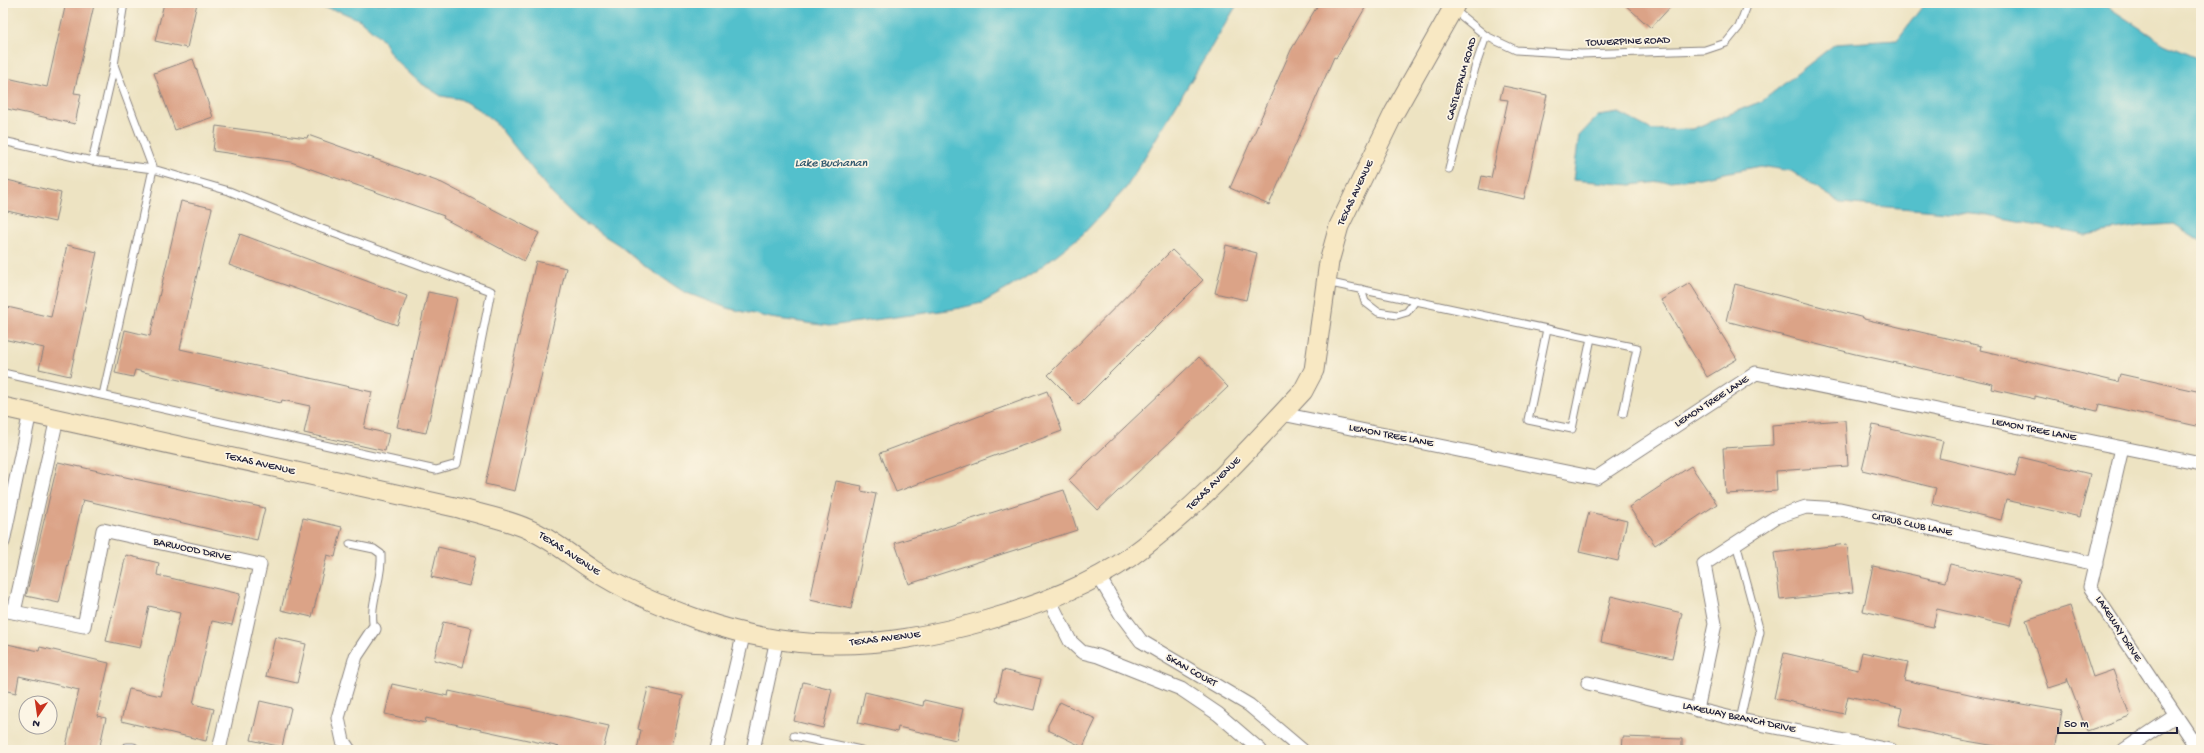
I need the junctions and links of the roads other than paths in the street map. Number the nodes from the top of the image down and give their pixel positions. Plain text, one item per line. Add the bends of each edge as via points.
1 (124, 3) edge
2 (1748, 3) edge
3 (1455, 6) edge
4 (1486, 36) junction
5 (114, 65) junction
6 (3, 141) edge
7 (92, 161) junction
8 (153, 169) junction
9 (1449, 169) dead end
10 (1326, 282) junction
11 (1360, 289) junction
12 (1416, 300) junction
13 (1547, 329) junction
14 (1591, 338) junction
15 (3, 373) edge
16 (103, 395) junction
17 (3, 407) edge
18 (30, 412) junction
19 (1282, 414) junction
20 (1623, 414) dead end
21 (57, 418) junction
22 (2122, 448) junction
23 (2201, 464) edge
24 (3, 542) edge
25 (1736, 543) junction
26 (350, 544) dead end
27 (2096, 564) junction
28 (1098, 575) junction
29 (1049, 599) junction
30 (9, 611) edge
31 (374, 629) joint
32 (744, 632) junction
33 (777, 639) junction
34 (1588, 683) dead end
35 (1697, 710) junction
36 (2175, 716) junction
37 (1740, 720) junction
38 (794, 736) dead end
39 (127, 750) edge
40 (133, 750) edge
41 (219, 750) edge
42 (349, 750) edge
43 (716, 750) edge
44 (753, 750) edge
45 (861, 750) edge
46 (1260, 750) edge
47 (1302, 750) edge
48 (1890, 750) edge
49 (2124, 750) edge
50 (2200, 750) edge

1 - 5 lane
2 - 4 lane, TOWERPINE ROAD via 1739,27 1726,42 1705,50 1581,54 1516,50
3 - 4 lane, CASTLEPALM ROAD
3 - 10 street, TEXAS AVENUE via 1394,113 1339,226
4 - 9 lane, CASTLEPALM ROAD via 1475,68
5 - 7 lane
5 - 8 lane
6 - 7 lane
7 - 8 lane
8 - 16 lane
8 - 16 lane via 229,191 491,290 457,464 436,470
10 - 11 lane
10 - 19 street, TEXAS AVENUE via 1314,370 1303,391
11 - 12 lane
11 - 12 lane via 1366,302 1378,312 1397,315 1407,312
12 - 13 lane
13 - 14 lane
13 - 14 lane via 1528,420 1572,429
14 - 20 lane via 1637,348
15 - 16 lane
17 - 18 street, TEXAS AVENUE
18 - 21 street, TEXAS AVENUE
18 - 24 street
19 - 22 street, LEMON TREE LANE via 1596,478 1756,373
19 - 28 street, TEXAS AVENUE via 1200,501 1129,558
21 - 30 street, BARWOOD DRIVE
21 - 32 street, TEXAS AVENUE via 459,508 526,528 554,542 594,571 645,599 700,620
22 - 23 street, LEMON TREE LANE
22 - 27 street, LAKEWAY DRIVE
25 - 27 street, CITRUS CLUB LANE via 1776,517 1806,507 1840,509
25 - 35 street, CITRUS CLUB LANE via 1704,564 1715,624
25 - 37 lane via 1760,632
26 - 31 lane via 382,554 382,569 371,617
27 - 36 street, LAKEWAY DRIVE via 2090,587
28 - 29 street, TEXAS AVENUE
28 - 47 street, SKAN COURT via 1140,641 1249,705
29 - 33 street, TEXAS AVENUE via 956,629 883,641 834,644
29 - 46 street, SKAN COURT via 1070,641 1082,652 1181,689 1218,714
30 - 41 street, BARWOOD DRIVE via 84,626 103,530 260,564
31 - 42 street via 356,656 338,718 343,741
32 - 33 street, TEXAS AVENUE
32 - 43 street
33 - 44 street
34 - 35 street, LAKEWAY BRANCH DRIVE
35 - 37 street, LAKEWAY BRANCH DRIVE
36 - 49 street
36 - 50 street, LAKEWAY DRIVE
37 - 48 street, LAKEWAY BRANCH DRIVE
38 - 45 lane
39 - 40 street

